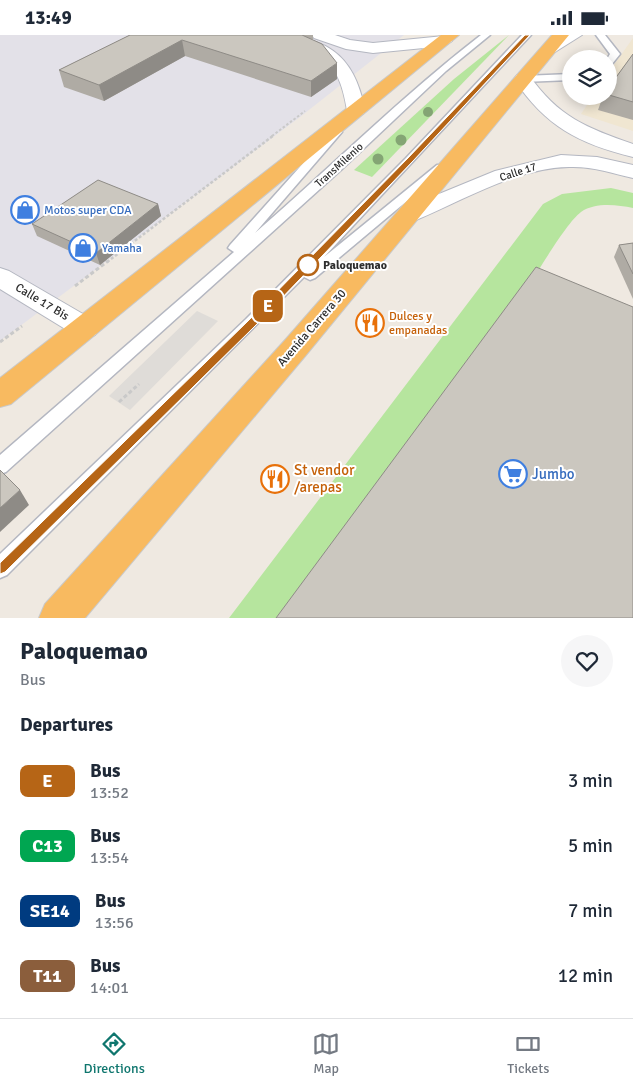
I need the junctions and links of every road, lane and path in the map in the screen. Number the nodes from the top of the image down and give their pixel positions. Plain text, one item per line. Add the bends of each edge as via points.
1 (274, 35) edge
2 (320, 35) edge
3 (486, 35) edge
4 (574, 35) edge
5 (600, 35) edge
6 (448, 38) edge
7 (546, 40) edge
8 (612, 50) edge
9 (562, 77) edge
10 (350, 79) junction
11 (523, 79) junction
12 (356, 110) junction
13 (467, 145) junction
14 (633, 151) edge
15 (633, 172) edge
16 (408, 215) junction
17 (0, 277) edge
18 (193, 297) junction
19 (49, 306) junction
20 (251, 323) junction
21 (85, 327) junction
22 (0, 342) edge
23 (0, 395) edge
24 (0, 466) edge
25 (0, 568) edge
26 (59, 618) edge

1 - 10 street via 329,55 347,71
2 - 6 street via 366,47 392,47
3 - 18 lane, TransMilenio via 442,69
4 - 7 street
5 - 8 lane
6 - 12 highway
7 - 11 highway, Avenida Carrera 30
7 - 20 lane via 410,160
9 - 11 lane
10 - 12 street
10 - 19 path
11 - 13 highway, Avenida Carrera 30
11 - 14 street via 551,116 572,128
12 - 18 lane, TransMilenio
12 - 21 highway
13 - 16 highway, Avenida Carrera 30
13 - 20 lane
15 - 16 street, Calle 17 via 590,163 562,161 539,165
16 - 26 highway, Avenida Carrera 30
17 - 19 street, Calle 17 Bis
18 - 24 lane, TransMilenio
19 - 21 street, Calle 17 Bis
19 - 22 path
20 - 25 lane
21 - 23 highway

